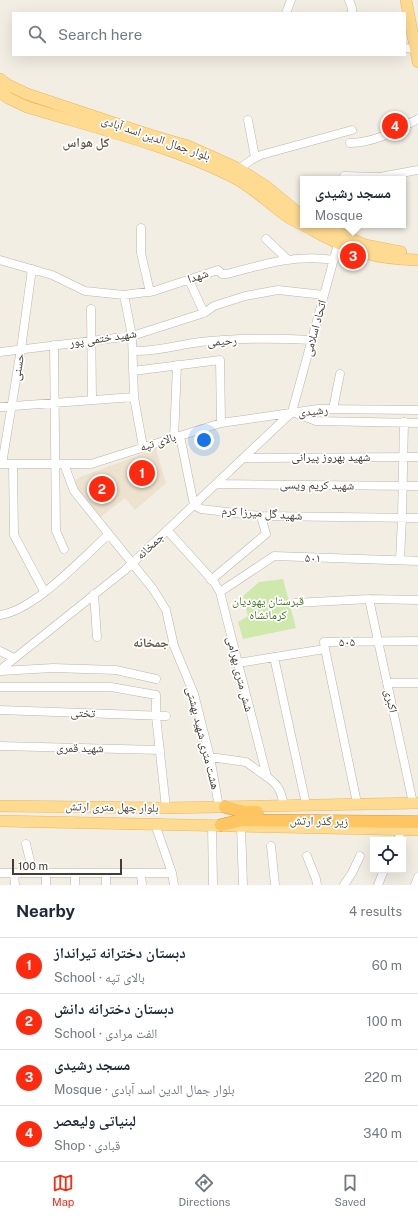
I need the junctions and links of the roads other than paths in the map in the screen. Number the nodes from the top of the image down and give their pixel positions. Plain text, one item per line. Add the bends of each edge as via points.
1 (291, 0) edge
2 (350, 0) edge
3 (406, 0) edge
4 (286, 12) edge
5 (352, 12) edge
6 (410, 49) edge
7 (418, 62) edge
8 (1, 82) edge
9 (0, 92) edge
10 (418, 119) edge
11 (248, 120) dead end
12 (352, 130) dead end
13 (350, 143) dead end
14 (254, 157) junction
15 (207, 160) junction
16 (239, 169) junction
17 (418, 170) edge
18 (385, 176) edge
19 (300, 213) edge
20 (300, 223) edge
21 (142, 228) dead end
22 (308, 228) edge
23 (328, 228) edge
24 (266, 239) dead end
25 (338, 244) junction
26 (418, 253) edge
27 (0, 260) edge
28 (288, 260) junction
29 (334, 260) junction
30 (418, 260) edge
31 (32, 270) junction
32 (189, 280) junction
33 (150, 292) junction
34 (124, 295) junction
35 (324, 295) junction
36 (92, 309) dead end
37 (204, 313) junction
38 (132, 336) junction
39 (92, 340) junction
40 (312, 340) junction
41 (54, 345) junction
42 (21, 349) junction
43 (133, 351) junction
44 (0, 352) edge
45 (177, 366) junction
46 (133, 371) junction
47 (340, 374) dead end
48 (134, 397) junction
49 (92, 400) junction
50 (55, 403) junction
51 (11, 406) junction
52 (0, 407) edge
53 (333, 409) junction
54 (418, 410) edge
55 (292, 412) junction
56 (404, 422) junction
57 (221, 423) junction
58 (418, 423) edge
59 (177, 437) junction
60 (142, 447) junction
61 (403, 457) junction
62 (244, 458) junction
63 (418, 458) edge
64 (1, 464) edge
65 (13, 464) junction
66 (60, 464) junction
67 (216, 484) junction
68 (403, 486) junction
69 (418, 486) edge
70 (194, 505) junction
71 (261, 516) junction
72 (402, 518) junction
73 (418, 518) edge
74 (167, 530) junction
75 (108, 535) junction
76 (64, 549) dead end
77 (400, 560) junction
78 (418, 561) edge
79 (132, 563) junction
80 (211, 580) junction
81 (44, 591) junction
82 (220, 592) junction
83 (94, 594) junction
84 (369, 599) junction
85 (418, 600) edge
86 (295, 603) dead end
87 (0, 615) edge
88 (97, 637) dead end
89 (378, 641) junction
90 (418, 641) edge
91 (325, 649) junction
92 (0, 651) edge
93 (274, 657) junction
94 (14, 658) junction
95 (238, 663) junction
96 (0, 670) edge
97 (156, 679) dead end
98 (387, 683) junction
99 (418, 683) edge
100 (0, 687) edge
101 (0, 710) edge
102 (156, 716) junction
103 (166, 716) dead end
104 (0, 746) edge
105 (160, 750) junction
106 (210, 757) junction
107 (267, 777) junction
108 (357, 803) junction
109 (415, 803) edge
110 (306, 804) junction
111 (284, 805) junction
112 (0, 806) edge
113 (222, 807) junction
114 (166, 808) junction
115 (418, 814) edge
116 (0, 821) edge
117 (418, 822) edge
118 (155, 824) junction
119 (217, 825) junction
120 (241, 826) junction
121 (418, 830) edge
122 (400, 835) edge
123 (26, 844) dead end
124 (271, 846) dead end
125 (307, 856) dead end
126 (360, 856) dead end
127 (0, 872) edge
128 (14, 873) junction
129 (33, 873) junction
130 (46, 873) junction
131 (172, 873) junction
132 (383, 873) edge
133 (75, 874) junction
134 (106, 874) junction
135 (141, 874) junction
136 (418, 877) edge
137 (14, 885) edge
138 (46, 885) edge
139 (75, 885) edge
140 (106, 885) edge
141 (142, 885) edge
142 (174, 885) edge
143 (213, 885) edge
144 (243, 885) edge
145 (275, 885) edge
146 (317, 885) edge
147 (344, 885) edge
148 (378, 885) edge
149 (415, 885) edge

1 - 4 street
2 - 5 street
3 - 6 main road
6 - 7 main road
8 - 15 main road, بلوار جمال الدین اسد آبادی via 34,96 188,146
9 - 15 main road, بلوار جمال الدین اسد آبادی via 28,107
10 - 13 street via 379,138
11 - 14 street
12 - 14 street
14 - 16 street
15 - 16 main road, بلوار جمال الدین اسد آبادی
15 - 20 main road, بلوار جمال الدین اسد آبادی
16 - 19 main road, بلوار جمال الدین اسد آبادی
17 - 18 street
21 - 33 street via 141,253
22 - 25 main road, بلوار جمال الدین اسد آبادی
23 - 26 main road via 365,245 394,252
24 - 28 street
25 - 29 street, اتحاد اسلامی
25 - 30 main road, بلوار جمال الدین اسد آبادی via 370,256
27 - 31 street
28 - 29 street, شهدا via 316,257
28 - 32 street, شهدا via 228,274 222,274 218,270
29 - 35 street, اتحاد اسلامی
31 - 34 street, شهدا via 52,275 85,291
31 - 42 street, حسنی
32 - 33 street, شهدا
32 - 37 street
33 - 34 street, شهدا
34 - 38 street
35 - 37 street, شهید ختمی پور via 278,290 245,296 214,306
35 - 40 street, اتحاد اسلامی
36 - 39 street
37 - 38 street, شهید ختمی پور
38 - 39 street, شهید ختمی پور
38 - 43 street
39 - 41 street, شهید ختمی پور
39 - 49 street
40 - 43 street, رحیمی via 243,339
40 - 55 street, اتحاد اسلامی
41 - 42 street, شهید ختمی پور
41 - 50 street
42 - 44 street, شهید ختمی پور
42 - 51 street, حسنی
43 - 46 street
45 - 46 street
45 - 57 street via 220,360
45 - 59 street
46 - 48 street
47 - 53 street
48 - 49 street
48 - 60 street
49 - 50 street
50 - 51 street
50 - 66 street
51 - 52 street
51 - 64 street, حسنی
53 - 54 street, رشیدی
53 - 55 street, رشیدی
55 - 56 street, رشیدی via 316,421
55 - 57 street, بالای تپه
55 - 62 street, جمخانه
56 - 58 street, رشیدی
56 - 61 street
57 - 59 street, بالای تپه
59 - 60 street, بالای تپه
59 - 70 street
60 - 66 street, بالای تپه via 90,464
61 - 62 street, شهید بهروز پیرانی
61 - 63 street, شهید بهروز پیرانی
61 - 68 street
62 - 67 street, جمخانه
64 - 65 street, بالای تپه
65 - 66 street, بالای تپه
65 - 81 street via 14,535
66 - 75 street, هشت متری شهید بهشتی via 74,491
66 - 76 street via 56,530
67 - 68 street, شهید کریم ویسی
67 - 70 street, جمخانه
68 - 69 street, شهید کریم ویسی
68 - 72 street
70 - 71 street, شهید گل میرزا کرم via 201,509
70 - 74 street, جمخانه
71 - 72 street, شهید گل میرزا کرم
71 - 80 street via 266,534
72 - 73 street, شهید گل میرزا کرم
72 - 77 street
74 - 79 street, جمخانه
74 - 80 street, شش متری بهرامی
75 - 79 street, هشت متری شهید بهشتی
75 - 81 street
77 - 78 street, ۵۰۱
77 - 82 street, ۵۰۱ via 274,556
79 - 83 street, جمخانه
79 - 106 street, هشت متری شهید بهشتی via 166,610 174,646 194,694
80 - 82 street, شش متری بهرامی
81 - 87 street via 17,611
82 - 95 street, شش متری بهرامی
83 - 88 street
83 - 94 street, جمخانه
84 - 85 street
84 - 86 street
84 - 89 street, اکبری
89 - 90 street, ۵۰۵
89 - 91 street, ۵۰۵ via 324,642
89 - 98 street, اکبری
91 - 93 street, ۵۰۵
91 - 108 street
92 - 94 street
93 - 95 street, ۵۰۵
93 - 110 street
94 - 96 street, جمخانه
95 - 107 street, شش متری بهرامی
96 - 97 street via 116,670
98 - 99 street
98 - 109 street, اکبری
100 - 102 street via 111,687 156,695
101 - 102 street, تختی
102 - 103 street, تختی
102 - 105 street
104 - 105 street, شهید قمری
105 - 114 street
106 - 107 street via 246,762
106 - 113 street, هشت متری شهید بهشتی
107 - 111 street, شش متری بهرامی via 280,789
108 - 109 main road, بلوار چهل متری ارتش
108 - 110 main road, بلوار چهل متری ارتش
110 - 111 main road, بلوار چهل متری ارتش
111 - 113 main road, بلوار چهل متری ارتش
112 - 114 main road, بلوار چهل متری ارتش
113 - 114 main road, بلوار چهل متری ارتش
113 - 115 highway, زیر گذر ارتش via 245,812
116 - 118 main road, بلوار چهل متری ارتش
117 - 119 highway, زیر گذر ارتش via 242,820
118 - 119 main road, بلوار چهل متری ارتش
118 - 131 street
119 - 120 main road, بلوار چهل متری ارتش
119 - 143 street
120 - 122 main road, بلوار چهل متری ارتش
120 - 144 street
121 - 122 main road, بلوار چهل متری ارتش
123 - 129 street
124 - 145 street
125 - 146 street
126 - 147 street
127 - 128 street
128 - 129 street
128 - 137 street
129 - 130 street
130 - 133 street
130 - 138 street
131 - 135 street
131 - 142 street
132 - 148 street
133 - 134 street
133 - 139 street
134 - 135 street
134 - 140 street
135 - 141 street
136 - 149 street

